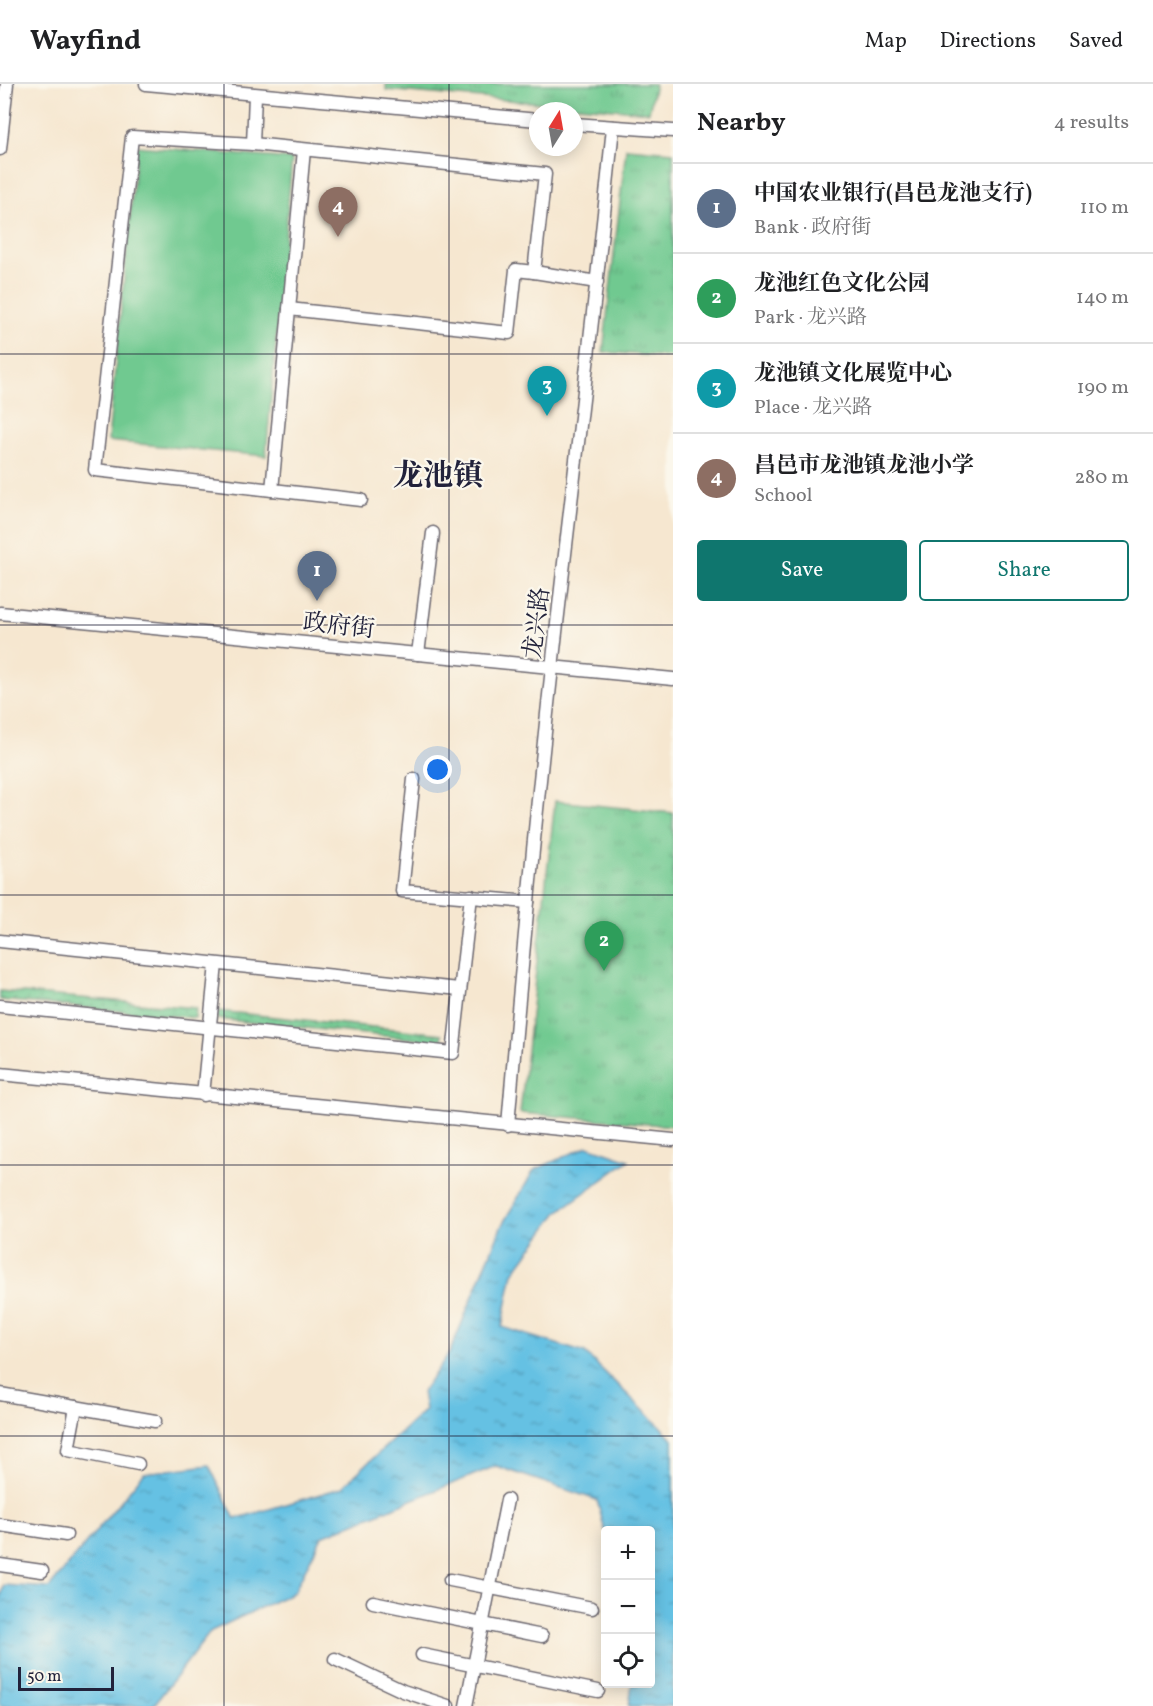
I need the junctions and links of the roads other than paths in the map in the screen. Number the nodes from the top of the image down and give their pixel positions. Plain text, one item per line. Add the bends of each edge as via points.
1 (7, 84) edge
2 (147, 84) edge
3 (255, 95) junction
4 (529, 119) edge
5 (583, 125) edge
6 (613, 127) junction
7 (673, 131) edge
8 (253, 144) junction
9 (0, 149) edge
10 (304, 150) junction
11 (534, 272) junction
12 (597, 282) junction
13 (289, 309) junction
14 (272, 490) junction
15 (361, 500) dead end
16 (433, 533) dead end
17 (0, 613) edge
18 (418, 654) junction
19 (552, 667) junction
20 (673, 679) edge
21 (414, 779) dead end
22 (471, 896) junction
23 (528, 902) junction
24 (0, 941) edge
25 (216, 964) junction
26 (459, 989) junction
27 (0, 1006) edge
28 (210, 1028) junction
29 (0, 1074) edge
30 (203, 1095) junction
31 (508, 1125) junction
32 (673, 1140) edge
33 (0, 1394) edge
34 (76, 1407) junction
35 (155, 1421) dead end
36 (138, 1464) dead end
37 (507, 1500) dead end
38 (0, 1525) edge
39 (66, 1535) dead end
40 (0, 1565) edge
41 (42, 1571) dead end
42 (450, 1580) dead end
43 (490, 1588) junction
44 (373, 1602) dead end
45 (592, 1608) dead end
46 (483, 1624) junction
47 (542, 1636) dead end
48 (422, 1655) dead end
49 (335, 1659) dead end
50 (474, 1666) junction
51 (598, 1691) dead end
52 (448, 1706) edge
53 (466, 1706) edge

1 - 9 street
2 - 3 street
3 - 4 street
3 - 8 street
5 - 6 street
6 - 7 street
6 - 12 street, 龙兴路
8 - 10 street
8 - 14 street via 132,137 95,470
10 - 11 street via 545,174
10 - 13 street
11 - 12 street
11 - 13 street via 516,270 509,333
12 - 19 street, 龙兴路
13 - 14 street
14 - 15 street
16 - 18 street
17 - 18 street, 政府街
18 - 19 street, 政府街
19 - 20 street, 政府街
19 - 23 street, 龙兴路
21 - 22 street via 402,891
22 - 23 street
22 - 26 street
23 - 31 street, 龙兴路
24 - 25 street
25 - 26 street
25 - 28 street
26 - 28 street via 453,1053
27 - 28 street
28 - 30 street
29 - 30 street
30 - 31 street
31 - 32 street
33 - 34 street
34 - 35 street
34 - 36 street via 68,1450
37 - 43 street
38 - 39 street
40 - 41 street
42 - 43 street
43 - 45 street
43 - 46 street
44 - 46 street
46 - 47 street
46 - 50 street
48 - 50 street
49 - 52 street via 402,1691
50 - 51 street
50 - 53 street

